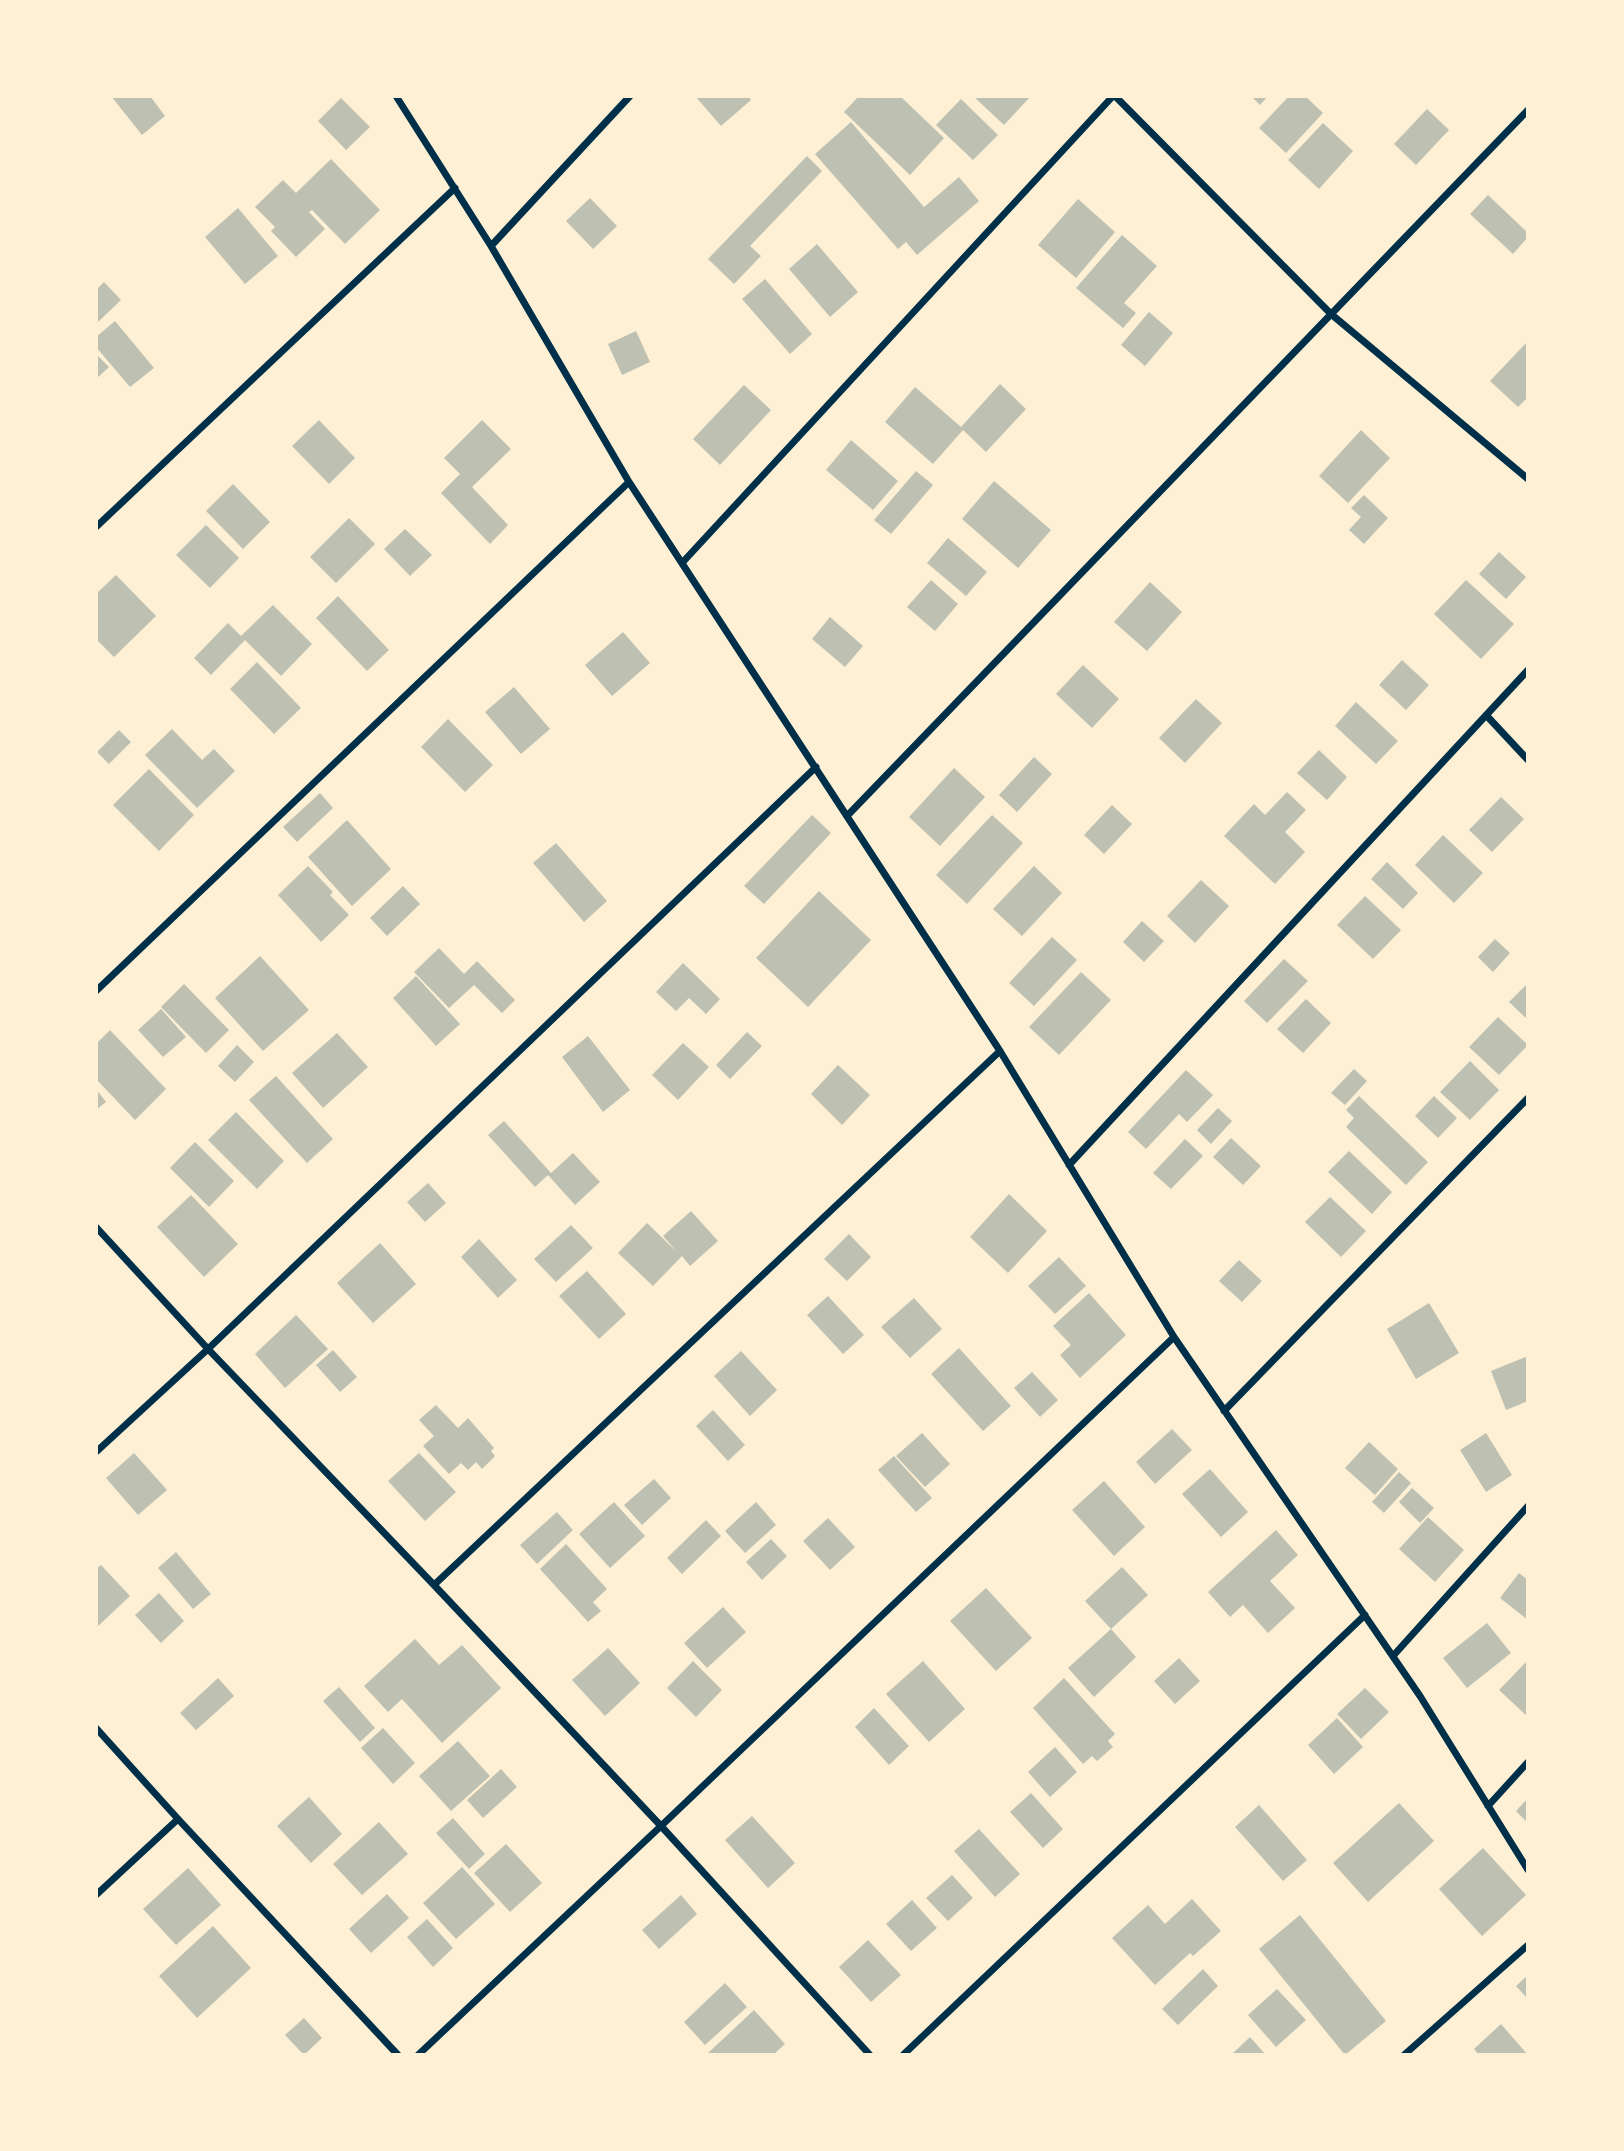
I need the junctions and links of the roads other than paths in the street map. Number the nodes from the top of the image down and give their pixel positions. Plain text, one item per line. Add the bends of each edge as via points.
1 (396, 96) edge
2 (631, 96) edge
3 (1114, 96) edge
4 (1528, 110) edge
5 (455, 188) junction
6 (491, 246) junction
7 (1331, 314) junction
8 (1528, 480) edge
9 (629, 482) junction
10 (96, 527) edge
11 (682, 563) junction
12 (1528, 670) edge
13 (1486, 715) junction
14 (1528, 760) edge
15 (816, 767) junction
16 (847, 816) junction
17 (96, 991) edge
18 (1000, 1051) junction
19 (1528, 1098) edge
20 (1069, 1165) junction
21 (96, 1227) edge
22 (1174, 1337) junction
23 (208, 1349) junction
24 (1224, 1410) junction
25 (96, 1452) edge
26 (1528, 1506) edge
27 (434, 1585) junction
28 (1365, 1615) junction
29 (1393, 1656) junction
30 (96, 1728) edge
31 (1528, 1762) edge
32 (1488, 1806) junction
33 (178, 1819) junction
34 (661, 1826) junction
35 (1528, 1870) edge
36 (96, 1895) edge
37 (1528, 1945) edge
38 (398, 2055) edge
39 (418, 2055) edge
40 (870, 2055) edge
41 (903, 2055) edge
42 (1404, 2055) edge

1 - 5 street
2 - 6 street
3 - 7 street
3 - 11 street
4 - 7 street
5 - 6 street
5 - 10 street
6 - 9 street
7 - 8 street
7 - 16 street
9 - 11 street
9 - 17 street
11 - 15 street
12 - 13 street
13 - 14 street
13 - 20 street
15 - 16 street
15 - 23 street
16 - 18 street
18 - 20 street
18 - 27 street
19 - 24 street
20 - 22 street
21 - 23 street
22 - 24 street
22 - 34 street
23 - 25 street
23 - 27 street
24 - 28 street
26 - 29 street
27 - 34 street
28 - 29 street
28 - 41 street
29 - 32 street
30 - 33 street
31 - 32 street
32 - 35 street
33 - 36 street
33 - 38 street
34 - 39 street
34 - 40 street
37 - 42 street

